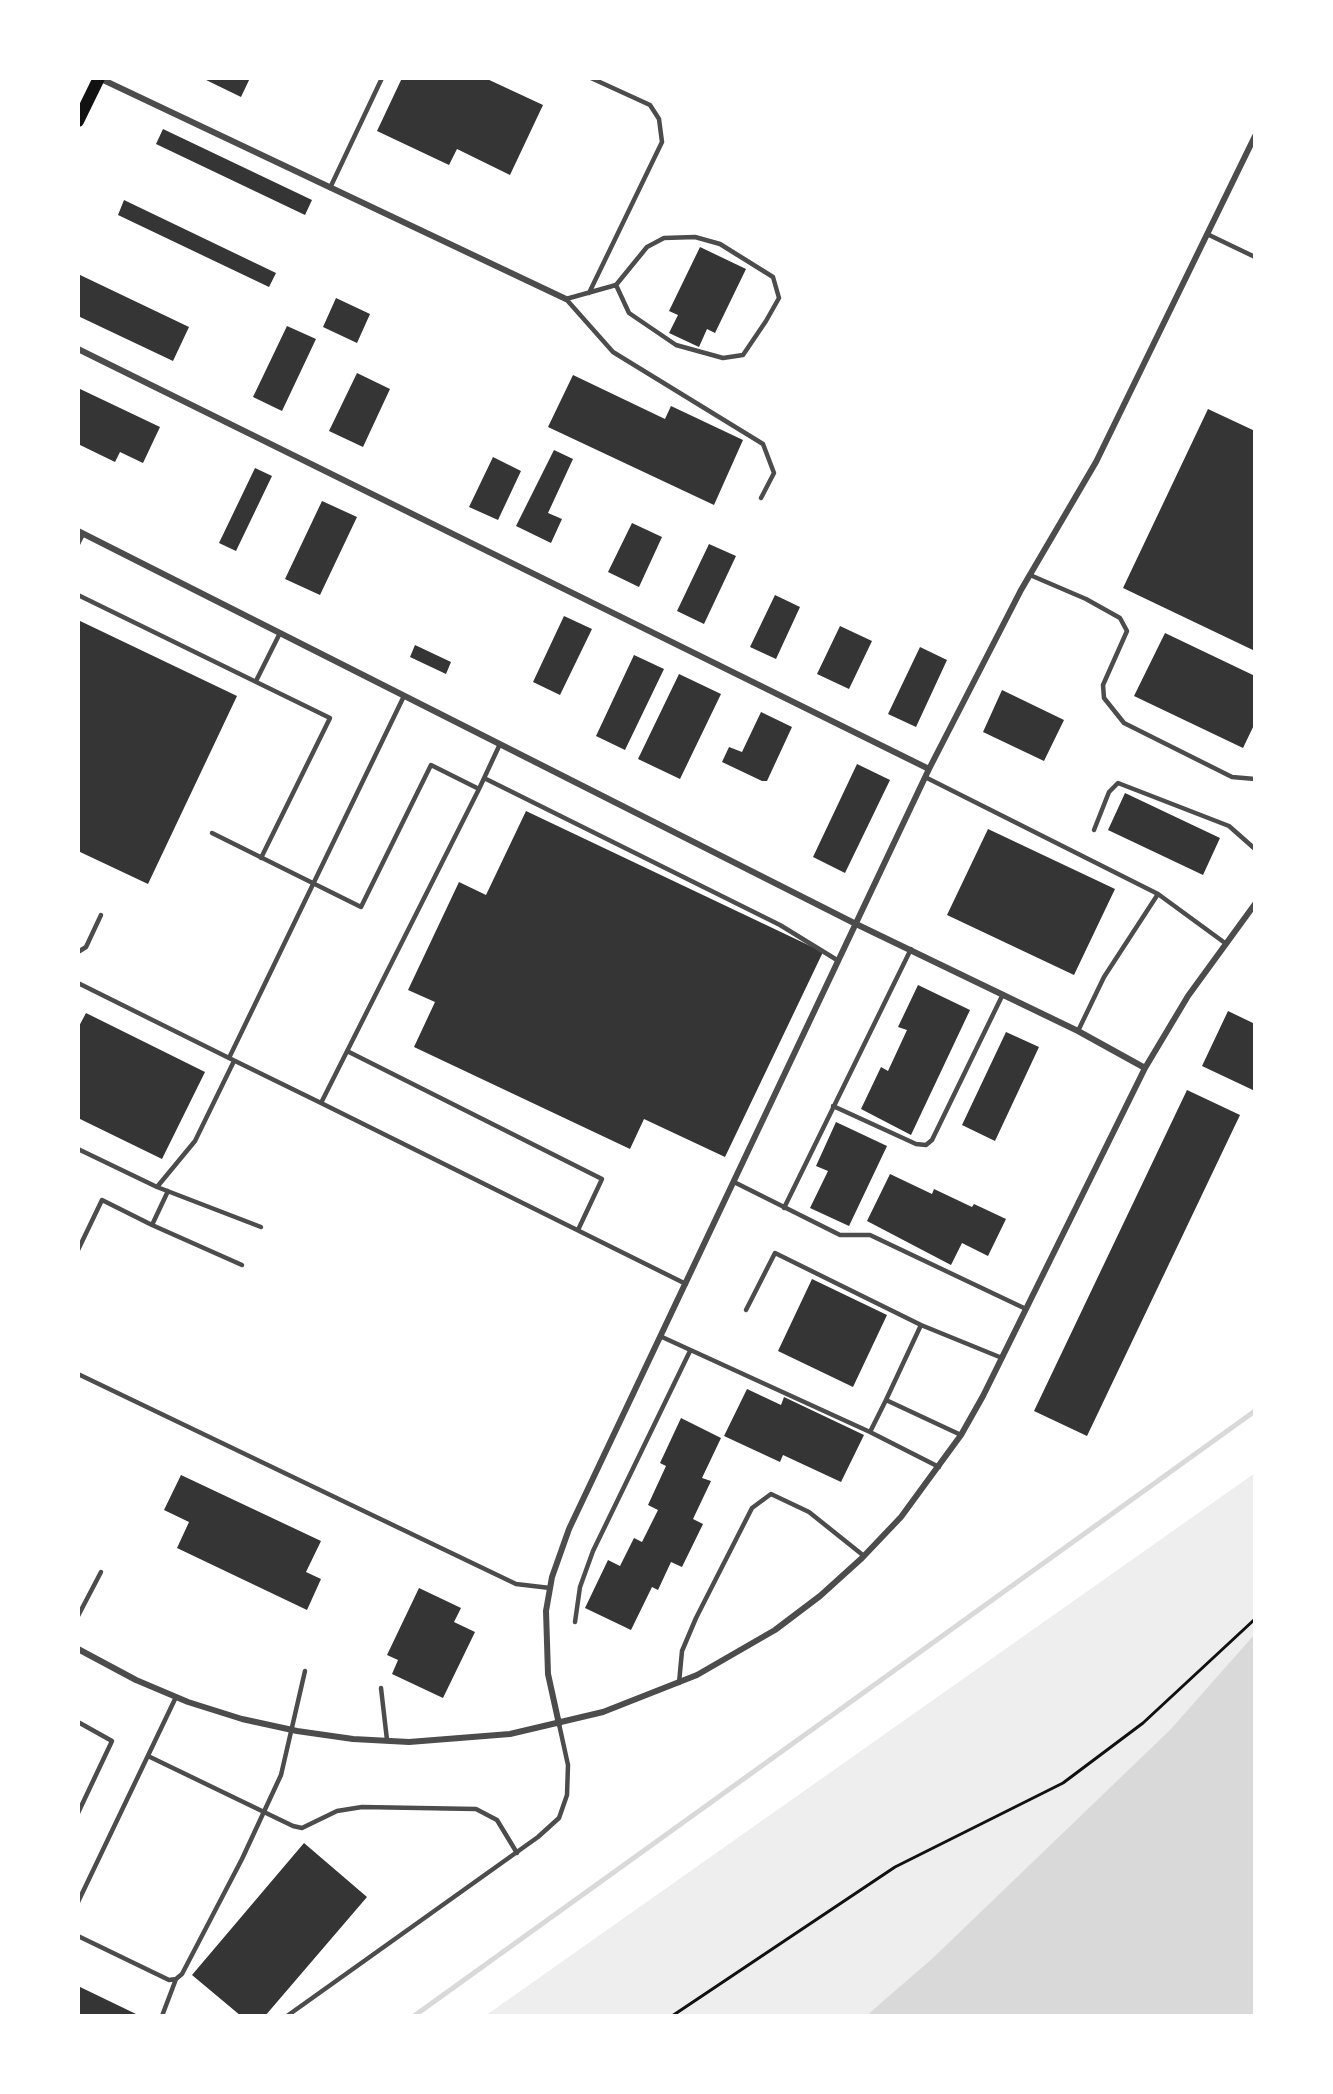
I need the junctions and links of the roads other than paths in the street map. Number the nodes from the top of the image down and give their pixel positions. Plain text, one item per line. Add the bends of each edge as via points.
1 (99, 78) edge
2 (382, 78) edge
3 (591, 78) edge
4 (78, 121) edge
5 (1255, 136) edge
6 (330, 188) junction
7 (1207, 234) junction
8 (1255, 257) edge
9 (616, 285) junction
10 (590, 293) junction
11 (566, 299) junction
12 (78, 349) edge
13 (761, 498) dead end
14 (80, 532) edge
15 (78, 544) edge
16 (1030, 574) junction
17 (78, 595) edge
18 (280, 633) junction
19 (256, 681) junction
20 (404, 696) junction
21 (500, 744) junction
22 (929, 769) junction
23 (925, 777) junction
24 (484, 778) junction
25 (1255, 779) edge
26 (479, 789) junction
27 (1094, 830) dead end
28 (212, 833) dead end
29 (1255, 849) edge
30 (261, 858) junction
31 (313, 884) junction
32 (1158, 894) junction
33 (1255, 904) edge
34 (101, 915) dead end
35 (854, 922) junction
36 (1225, 943) junction
37 (912, 949) junction
38 (78, 952) edge
39 (837, 960) junction
40 (78, 982) edge
41 (1003, 994) junction
42 (1078, 1031) junction
43 (347, 1051) junction
44 (232, 1059) junction
45 (1145, 1068) junction
46 (321, 1103) junction
47 (833, 1106) junction
48 (78, 1149) edge
49 (734, 1182) junction
50 (157, 1187) junction
51 (168, 1191) junction
52 (784, 1208) junction
53 (152, 1225) junction
54 (261, 1227) dead end
55 (578, 1230) junction
56 (78, 1250) edge
57 (242, 1265) dead end
58 (686, 1284) junction
59 (1026, 1309) junction
60 (747, 1310) dead end
61 (921, 1325) junction
62 (662, 1337) junction
63 (690, 1351) junction
64 (1002, 1358) junction
65 (78, 1374) edge
66 (886, 1400) junction
67 (870, 1432) junction
68 (961, 1435) junction
69 (939, 1467) junction
70 (864, 1556) junction
71 (101, 1572) dead end
72 (549, 1588) junction
73 (78, 1616) edge
74 (574, 1622) dead end
75 (78, 1649) edge
76 (305, 1671) dead end
77 (679, 1683) junction
78 (381, 1688) dead end
79 (177, 1697) junction
80 (78, 1722) edge
81 (559, 1724) junction
82 (293, 1730) junction
83 (387, 1740) junction
84 (148, 1756) junction
85 (263, 1812) junction
86 (78, 1813) edge
87 (517, 1853) junction
88 (78, 1902) edge
89 (78, 1936) edge
90 (176, 1979) junction
91 (162, 2016) edge
92 (287, 2016) edge

1 - 4 main road
1 - 6 street
2 - 6 lane
3 - 10 lane via 650,105 659,119 662,142
5 - 7 street
6 - 11 street
7 - 8 lane
7 - 16 street via 1096,462
9 - 9 lane via 646,247 664,238 694,237 720,244 773,277 779,298 743,355 723,358 676,345 629,313
9 - 10 lane
10 - 11 lane
11 - 13 lane via 613,352 763,444 774,473
12 - 22 street
14 - 15 lane
14 - 18 street
16 - 22 street
16 - 25 lane via 1120,618 1127,631 1103,685 1104,698 1124,723 1232,777
17 - 19 lane
18 - 19 lane
18 - 20 street
19 - 30 lane via 330,718
20 - 21 street
20 - 31 lane
21 - 24 lane
21 - 35 street
22 - 23 street
23 - 32 lane
23 - 35 street
24 - 26 lane
24 - 39 lane via 780,925
26 - 31 lane via 430,765 361,907
26 - 43 lane
27 - 29 lane via 1109,792 1118,783 1229,826
28 - 30 lane
30 - 31 lane
31 - 44 lane
32 - 36 lane
32 - 42 lane via 1104,977
33 - 36 street
34 - 38 lane via 86,947
35 - 37 street
35 - 39 street
36 - 45 street
37 - 41 street
37 - 47 lane
39 - 49 street
40 - 44 lane
41 - 42 street
41 - 47 lane via 932,1140 926,1145
42 - 45 street
43 - 46 lane
43 - 55 lane via 602,1179
44 - 46 lane
44 - 50 lane via 195,1141
45 - 59 street
46 - 55 lane
47 - 52 lane
48 - 50 lane
49 - 52 lane
49 - 58 street
50 - 51 lane
51 - 53 lane
51 - 54 lane
52 - 59 lane via 840,1235 870,1235
53 - 56 lane via 102,1200
53 - 57 lane
55 - 58 lane
58 - 62 street
59 - 64 street
60 - 61 lane via 775,1253
61 - 64 lane
61 - 66 lane
62 - 63 lane
62 - 72 street via 569,1529
63 - 67 lane
63 - 74 lane via 593,1551 580,1587
64 - 68 street
65 - 72 lane via 516,1584
66 - 67 lane
66 - 68 lane
67 - 69 lane
68 - 69 street
69 - 70 street via 901,1517
70 - 77 street via 775,1630
70 - 77 lane via 809,1512 771,1494 752,1508 696,1618 682,1652
71 - 73 lane
72 - 81 street via 545,1644
75 - 79 street
76 - 82 lane
77 - 81 street
78 - 83 lane
79 - 82 street via 242,1719
79 - 84 lane
80 - 86 lane via 112,1741
81 - 83 street via 454,1740
81 - 87 lane via 568,1766 567,1796 559,1818
82 - 83 street
82 - 85 lane via 280,1775
84 - 85 lane
84 - 88 lane
85 - 87 lane via 302,1828 354,1807 476,1809 497,1820
85 - 90 lane via 242,1859
87 - 92 lane
89 - 90 lane via 160,1976
90 - 91 lane

